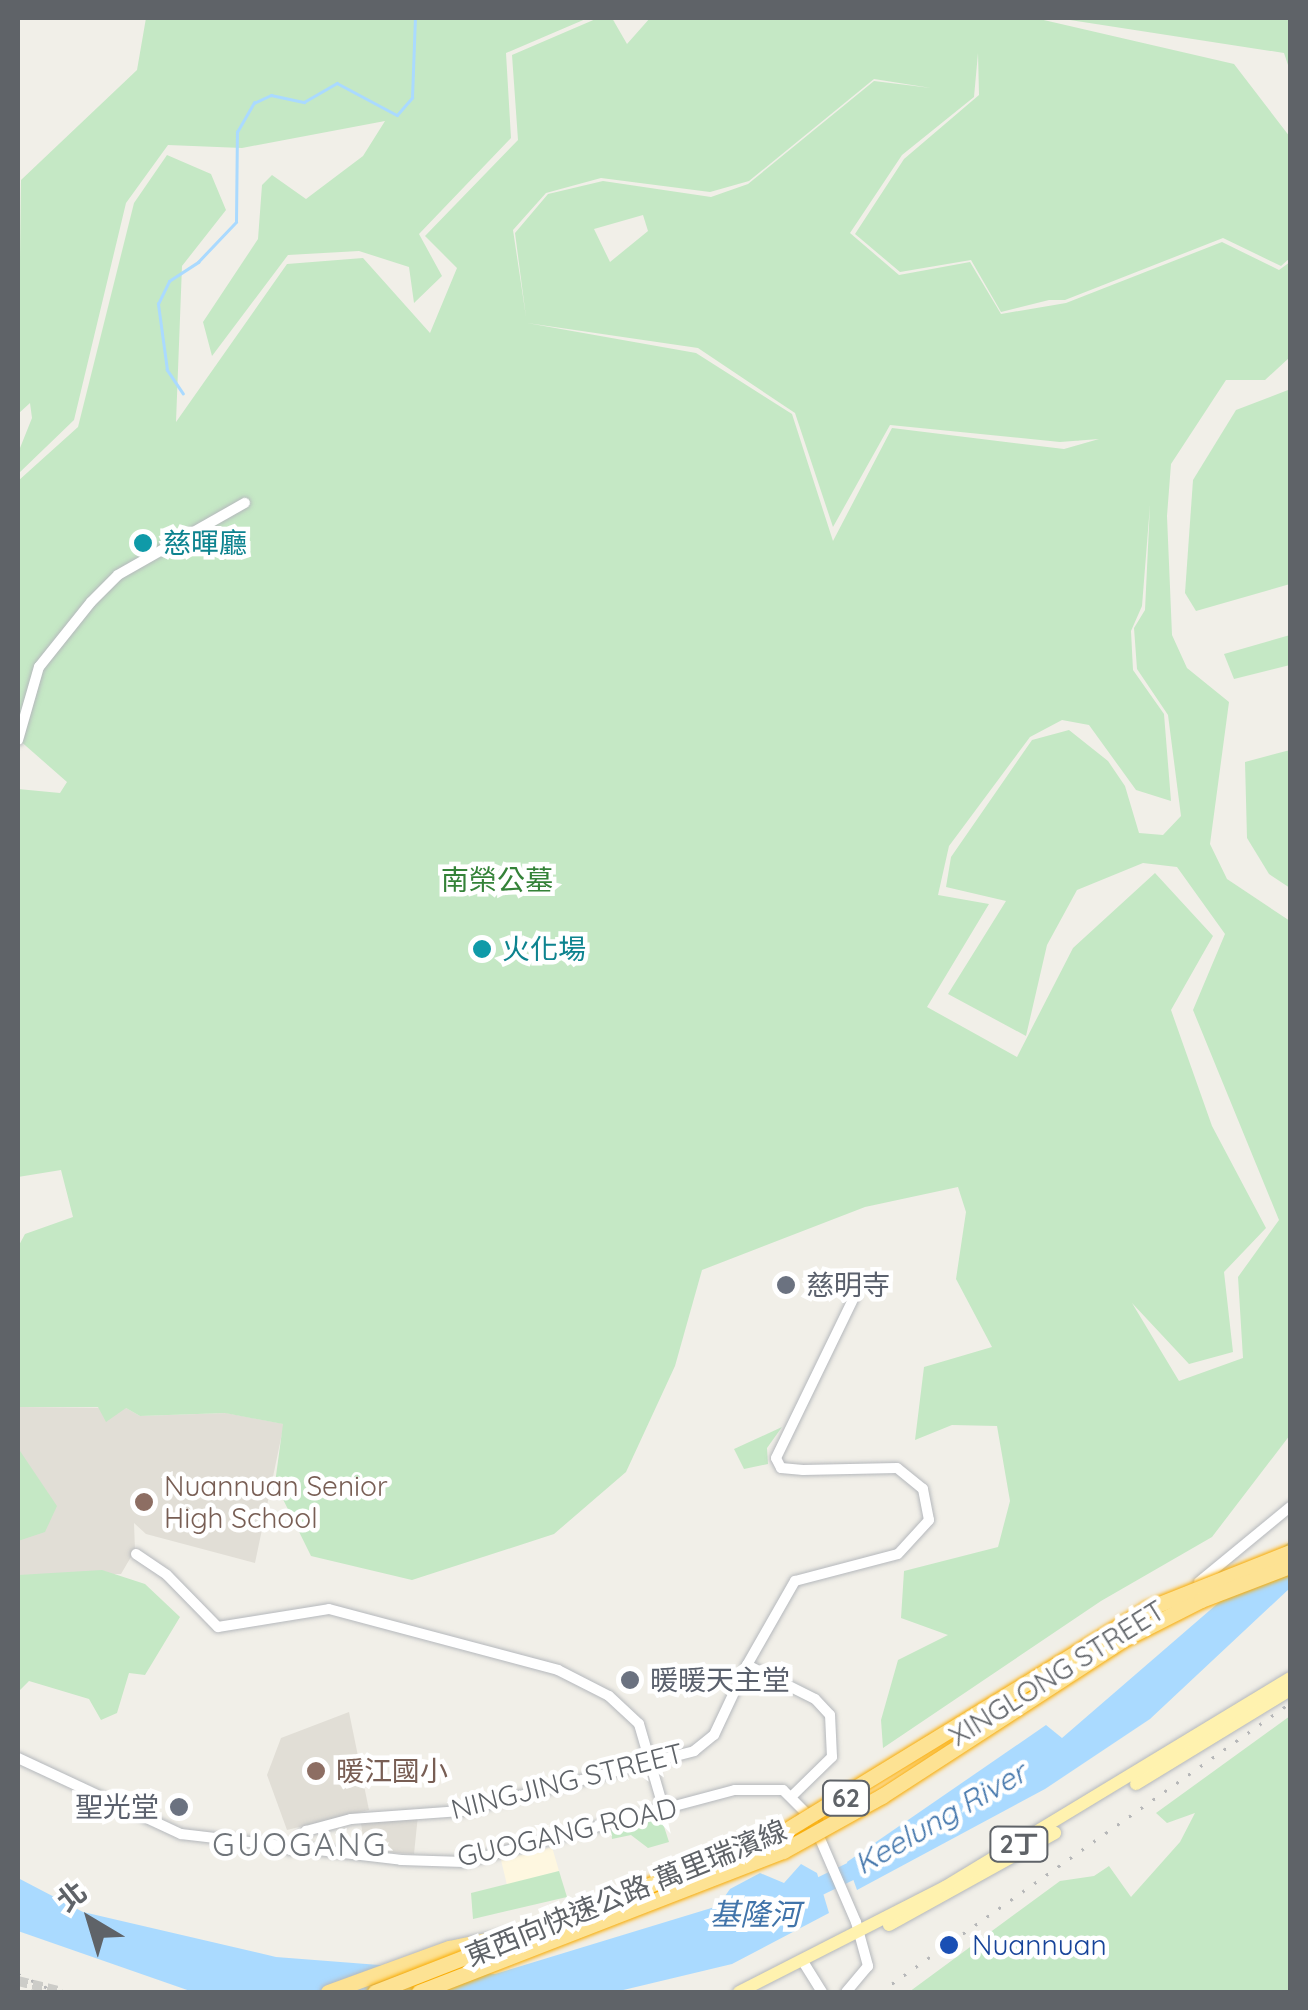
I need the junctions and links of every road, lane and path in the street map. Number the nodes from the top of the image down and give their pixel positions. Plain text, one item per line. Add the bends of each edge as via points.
1 (245, 503) dead end
2 (18, 740) edge
3 (851, 1281) dead end
4 (1290, 1507) edge
5 (1290, 1552) edge
6 (136, 1554) dead end
7 (1290, 1566) edge
8 (747, 1666) junction
9 (1290, 1678) edge
10 (1290, 1690) edge
11 (18, 1758) edge
12 (653, 1761) junction
13 (792, 1796) junction
14 (664, 1810) junction
15 (815, 1828) junction
16 (290, 1850) junction
17 (534, 1931) junction
18 (856, 1931) junction
19 (804, 1964) junction
20 (328, 1992) edge
21 (375, 1992) edge
22 (419, 1992) edge
23 (739, 1992) edge
24 (758, 1992) edge
25 (822, 1992) edge
26 (846, 1992) edge

1 - 2 street via 118,575 90,602 39,667
3 - 8 street via 855,1295 776,1458 782,1468 803,1470 897,1468 923,1489 929,1520 898,1554 795,1580
4 - 15 street, XINGLONG STREET via 1214,1573
5 - 17 highway, 東西向快速公路 萬里瑞濱線 / 62, bridge via 1118,1625 934,1746 780,1834
6 - 12 street via 167,1574 218,1628 329,1609 558,1670 627,1711 648,1738
7 - 22 highway, 東西向快速公路 萬里瑞濱線 / 62, bridge via 1200,1600 1122,1640 882,1796 782,1850
8 - 12 street, NINGJING STREET via 722,1721 694,1750
8 - 13 street via 815,1699 830,1715 832,1757
9 - 18 main road, 2丁 via 945,1887
10 - 18 main road, 2丁 via 948,1896
11 - 16 street, GUOGANG ROAD via 181,1834
12 - 14 street
12 - 16 street, NINGJING STREET via 496,1804 384,1812 320,1827 306,1831
13 - 14 street, GUOGANG ROAD via 773,1788 735,1790
13 - 15 street
14 - 16 street, GUOGANG ROAD via 464,1862
15 - 18 street
17 - 20 highway, bridge via 449,1948
17 - 21 highway, 東西向快速公路 萬里瑞濱線 / 62, bridge
18 - 19 main road, 2丁
18 - 26 street via 868,1966
19 - 23 main road, 2丁
19 - 24 main road, 2丁
19 - 25 street

